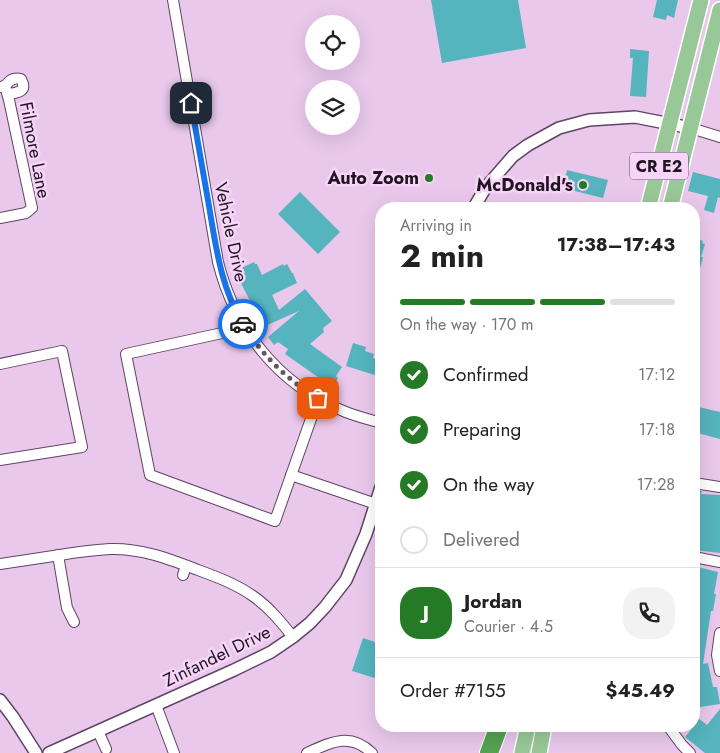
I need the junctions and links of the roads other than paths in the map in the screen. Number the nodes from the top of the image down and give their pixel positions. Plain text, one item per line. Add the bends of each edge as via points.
1 (173, 0) edge
2 (701, 0) edge
3 (720, 10) edge
4 (4, 89) edge
5 (670, 123) junction
6 (690, 128) junction
7 (720, 137) edge
8 (477, 202) edge
9 (650, 202) edge
10 (672, 202) edge
11 (0, 218) edge
12 (245, 328) junction
13 (0, 364) edge
14 (318, 398) junction
15 (375, 421) edge
16 (0, 460) edge
17 (291, 475) junction
18 (700, 484) edge
19 (720, 487) edge
20 (375, 504) edge
21 (375, 507) edge
22 (58, 555) junction
23 (700, 558) edge
24 (720, 562) edge
25 (0, 564) edge
26 (74, 622) dead end
27 (720, 633) edge
28 (293, 637) junction
29 (719, 648) edge
30 (720, 671) edge
31 (0, 700) edge
32 (156, 705) junction
33 (98, 731) junction
34 (497, 732) edge
35 (527, 732) edge
36 (543, 732) edge
37 (672, 732) edge
38 (106, 749) dead end
39 (36, 753) edge
40 (49, 753) edge
41 (174, 753) edge
42 (307, 753) edge
43 (372, 753) edge
44 (489, 753) edge
45 (522, 753) edge
46 (539, 753) edge
47 (690, 753) edge

1 - 12 street, Vehicle Drive via 218,262 227,292
2 - 5 main road, CR E2
3 - 6 main road, CR E2
4 - 11 street, Filmore Lane via 32,208 26,213
5 - 6 street
5 - 8 street via 635,117 589,120 559,128 513,156
5 - 9 main road, CR E2
6 - 7 street
6 - 10 main road, CR E2
12 - 14 street, Vehicle Drive via 275,366
12 - 17 street via 126,354 150,475 276,521
13 - 16 street via 62,351 82,447
14 - 15 street, Vehicle Drive
14 - 17 street
17 - 20 street
18 - 19 street
21 - 28 street, Zinfandel Drive via 346,580 325,607
22 - 25 street
22 - 26 street via 67,608
22 - 28 street via 112,549 167,558 184,570 226,581 254,596
23 - 24 street
27 - 29 street
28 - 32 street, Zinfandel Drive via 264,656
29 - 30 street
31 - 39 street
32 - 33 street, Zinfandel Drive
32 - 41 street
33 - 38 street
33 - 40 street, Zinfandel Drive
34 - 44 highway
35 - 45 main road
36 - 46 main road
37 - 47 street
42 - 43 street via 340,741 356,742

